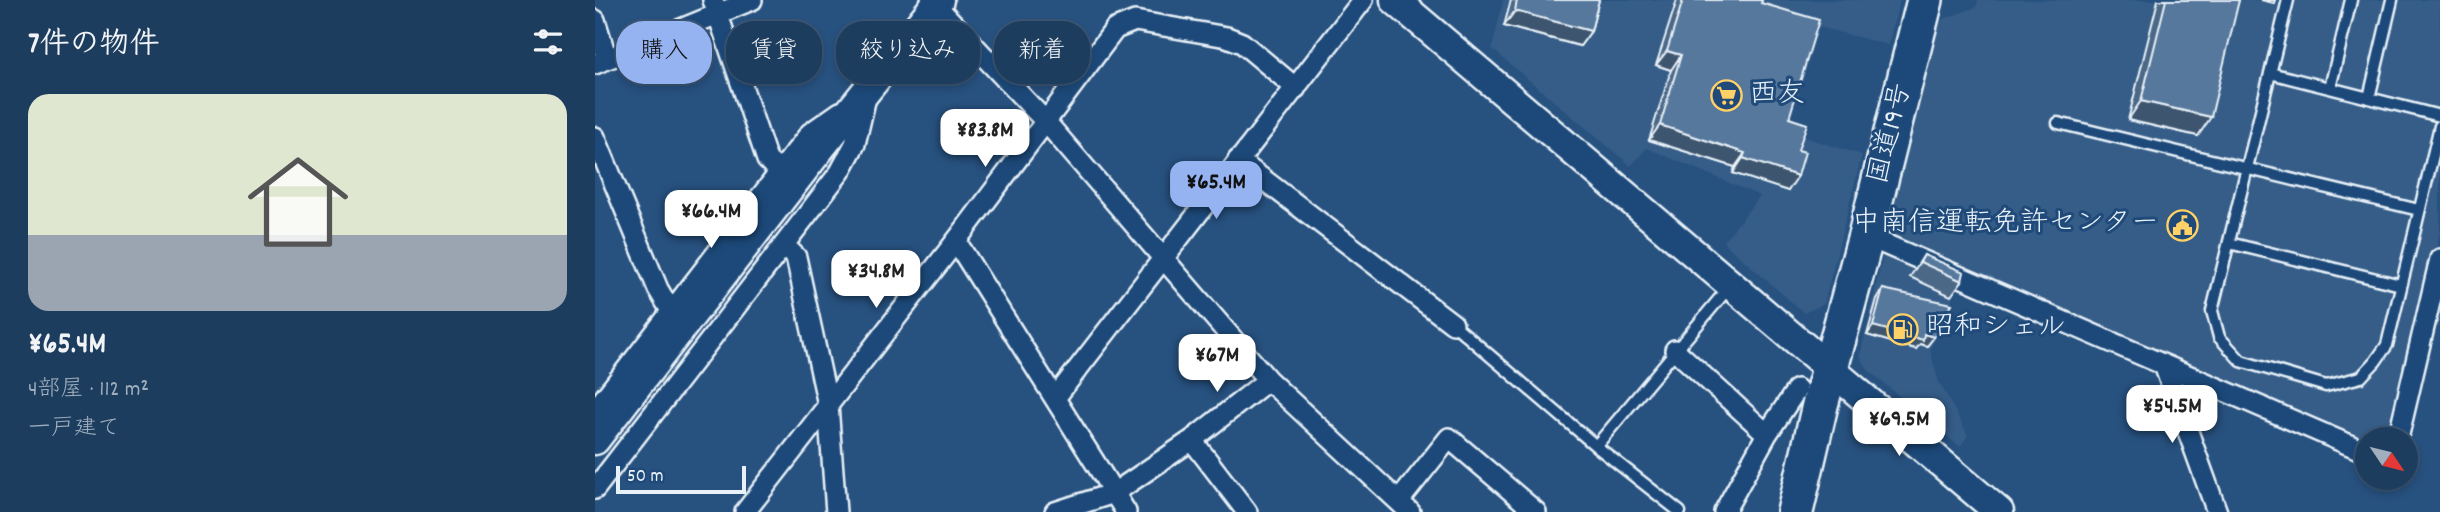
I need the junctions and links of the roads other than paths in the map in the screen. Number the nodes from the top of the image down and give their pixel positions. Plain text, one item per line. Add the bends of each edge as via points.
1 (752, 0) edge
2 (1363, 0) edge
3 (1395, 0) edge
4 (1925, 0) edge
5 (2288, 0) edge
6 (2351, 0) edge
7 (2392, 0) edge
8 (936, 1) edge
9 (716, 8) edge
10 (595, 20) edge
11 (601, 61) edge
12 (2270, 73) junction
13 (1296, 88) junction
14 (2330, 88) junction
15 (867, 93) junction
16 (2369, 98) junction
17 (2440, 116) edge
18 (1046, 122) junction
19 (2058, 123) dead end
20 (2440, 126) edge
21 (595, 137) edge
22 (1238, 160) junction
23 (2248, 167) junction
24 (779, 171) junction
25 (2419, 211) junction
26 (1866, 236) junction
27 (956, 241) junction
28 (2229, 243) junction
29 (784, 245) junction
30 (1162, 259) junction
31 (2440, 259) edge
32 (1732, 284) junction
33 (2401, 285) junction
34 (671, 311) junction
35 (1453, 324) joint
36 (1675, 350) junction
37 (2164, 365) junction
38 (1831, 368) junction
39 (1268, 380) junction
40 (1797, 389) dead end
41 (1056, 397) junction
42 (828, 405) junction
43 (595, 410) edge
44 (2401, 427) edge
45 (1767, 434) junction
46 (595, 440) edge
47 (1192, 440) junction
48 (1595, 446) junction
49 (2355, 447) edge
50 (595, 489) edge
51 (1114, 493) junction
52 (1405, 507) edge
53 (745, 512) edge
54 (837, 512) edge
55 (1055, 512) edge
56 (1126, 512) edge
57 (1247, 512) edge
58 (1537, 512) edge
59 (1680, 512) edge
60 (1724, 512) edge
61 (1795, 512) edge
62 (1999, 512) edge
63 (2217, 512) edge

1 - 9 street
2 - 13 street
3 - 32 street
4 - 26 highway, 国道19号
5 - 12 lane
6 - 14 lane
7 - 16 lane
8 - 15 street
8 - 18 street
9 - 11 street
9 - 24 street via 767,160
10 - 11 street
12 - 14 lane
12 - 23 lane
13 - 18 street via 1242,43 1135,21 1115,29
13 - 22 street
14 - 16 lane
15 - 24 street via 810,133
15 - 29 street via 855,144 840,172
15 - 46 street
16 - 17 lane
18 - 27 street
18 - 30 street
19 - 23 lane
20 - 25 lane
21 - 34 street
22 - 30 street
22 - 35 street
23 - 25 lane
23 - 28 lane
24 - 34 street
25 - 33 lane
26 - 37 street
26 - 38 highway, 国道19号
27 - 41 street
27 - 42 street
28 - 33 lane
28 - 33 lane via 2213,311 2219,337 2241,360 2326,386 2361,376 2375,362 2386,345
29 - 42 street via 796,257
29 - 50 street
30 - 39 street
30 - 41 street
31 - 44 street
32 - 36 lane
32 - 38 street
34 - 43 street
35 - 48 lane
36 - 45 street
36 - 48 lane
37 - 49 street
37 - 63 street
38 - 61 highway, 国道19号
38 - 62 street
39 - 47 street
39 - 52 street
40 - 45 street
41 - 51 street
42 - 53 street
42 - 54 street
45 - 60 street
47 - 51 street
47 - 57 street
48 - 59 lane
51 - 55 street
51 - 56 street
52 - 58 street via 1449,438

